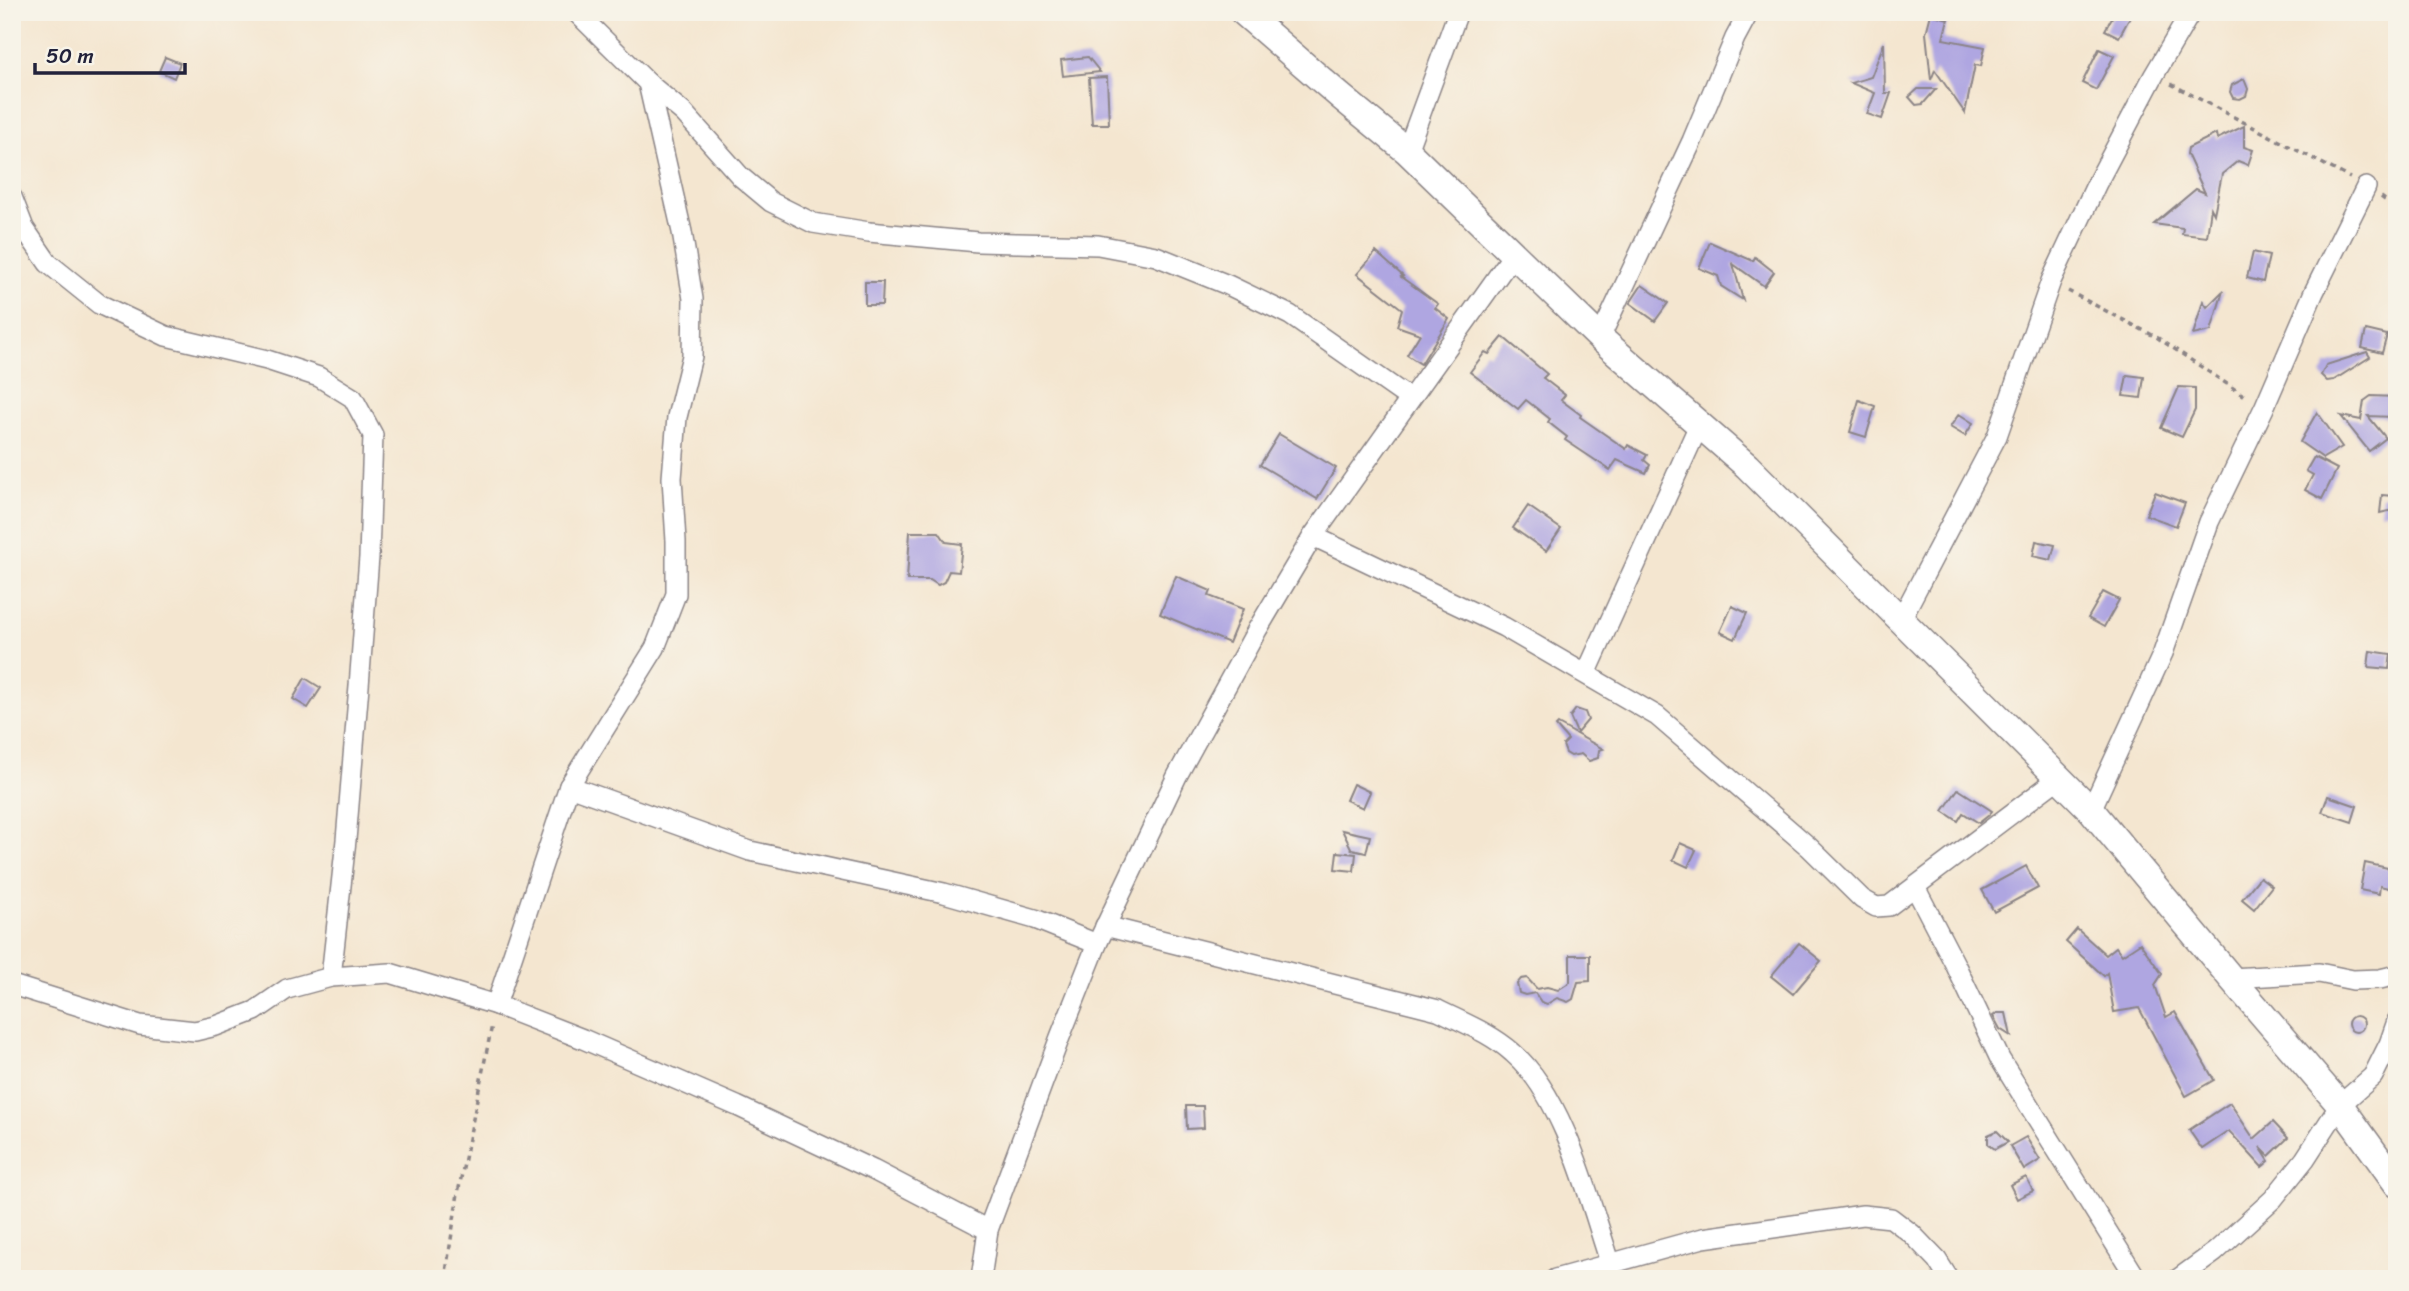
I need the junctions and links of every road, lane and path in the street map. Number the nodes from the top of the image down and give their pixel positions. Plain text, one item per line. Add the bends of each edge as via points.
1 (576, 12) edge
2 (1243, 12) edge
3 (1458, 12) edge
4 (1749, 12) edge
5 (2191, 12) edge
6 (2154, 75) junction
7 (649, 83) junction
8 (1407, 151) junction
9 (2367, 187) junction
10 (12, 197) edge
11 (2397, 209) edge
12 (1513, 255) junction
13 (2051, 281) junction
14 (1600, 338) junction
15 (1410, 399) junction
16 (2263, 408) junction
17 (1699, 425) junction
18 (1313, 536) junction
19 (1901, 619) junction
20 (1586, 674) junction
21 (2059, 778) junction
22 (569, 786) junction
23 (2091, 810) junction
24 (1915, 887) junction
25 (1101, 935) junction
26 (2397, 975) edge
27 (331, 977) junction
28 (2231, 978) junction
29 (12, 985) edge
30 (496, 1005) junction
31 (2397, 1021) edge
32 (2340, 1105) junction
33 (2397, 1184) edge
34 (988, 1230) junction
35 (1610, 1262) junction
36 (446, 1279) edge
37 (981, 1279) edge
38 (1555, 1279) edge
39 (1949, 1279) edge
40 (2137, 1279) edge
41 (2178, 1279) edge

1 - 7 street
2 - 8 main road
3 - 8 street
4 - 14 street
5 - 6 street
6 - 9 path
6 - 13 street
7 - 15 street via 684,113 741,177 771,202 813,223 978,242 1098,245 1156,256 1290,315
7 - 22 street via 693,299 692,356 677,417 672,478 676,594 655,648
8 - 12 main road
9 - 11 path
9 - 16 street
10 - 27 street via 24,228 48,263 99,304 166,336 319,377 353,398 373,435 369,557
12 - 14 main road
12 - 15 street
13 - 16 path via 2158,338
13 - 19 street via 1997,436
14 - 17 main road
15 - 18 street
16 - 23 street via 2209,522 2163,653
17 - 19 main road via 1747,466
17 - 20 street
18 - 20 street via 1504,627
18 - 25 street via 1177,776
19 - 21 main road
20 - 24 street via 1657,716 1862,899 1876,907 1889,906
21 - 23 main road
21 - 24 street
22 - 25 street via 750,851 944,893
22 - 30 street
23 - 28 main road
24 - 40 street via 2000,1059
25 - 34 street
25 - 35 street via 1438,1010 1480,1030 1514,1053 1547,1091 1580,1170
26 - 28 street via 2353,980 2319,973
27 - 29 street via 287,989 255,1011 195,1031 139,1025
27 - 30 street via 390,973
28 - 32 main road
30 - 34 street via 737,1106
30 - 36 path via 458,1193
31 - 32 street via 2373,1076
32 - 33 main road
32 - 41 street via 2273,1199
34 - 37 street
35 - 38 street
35 - 39 street via 1703,1238 1863,1215 1891,1218 1937,1260

